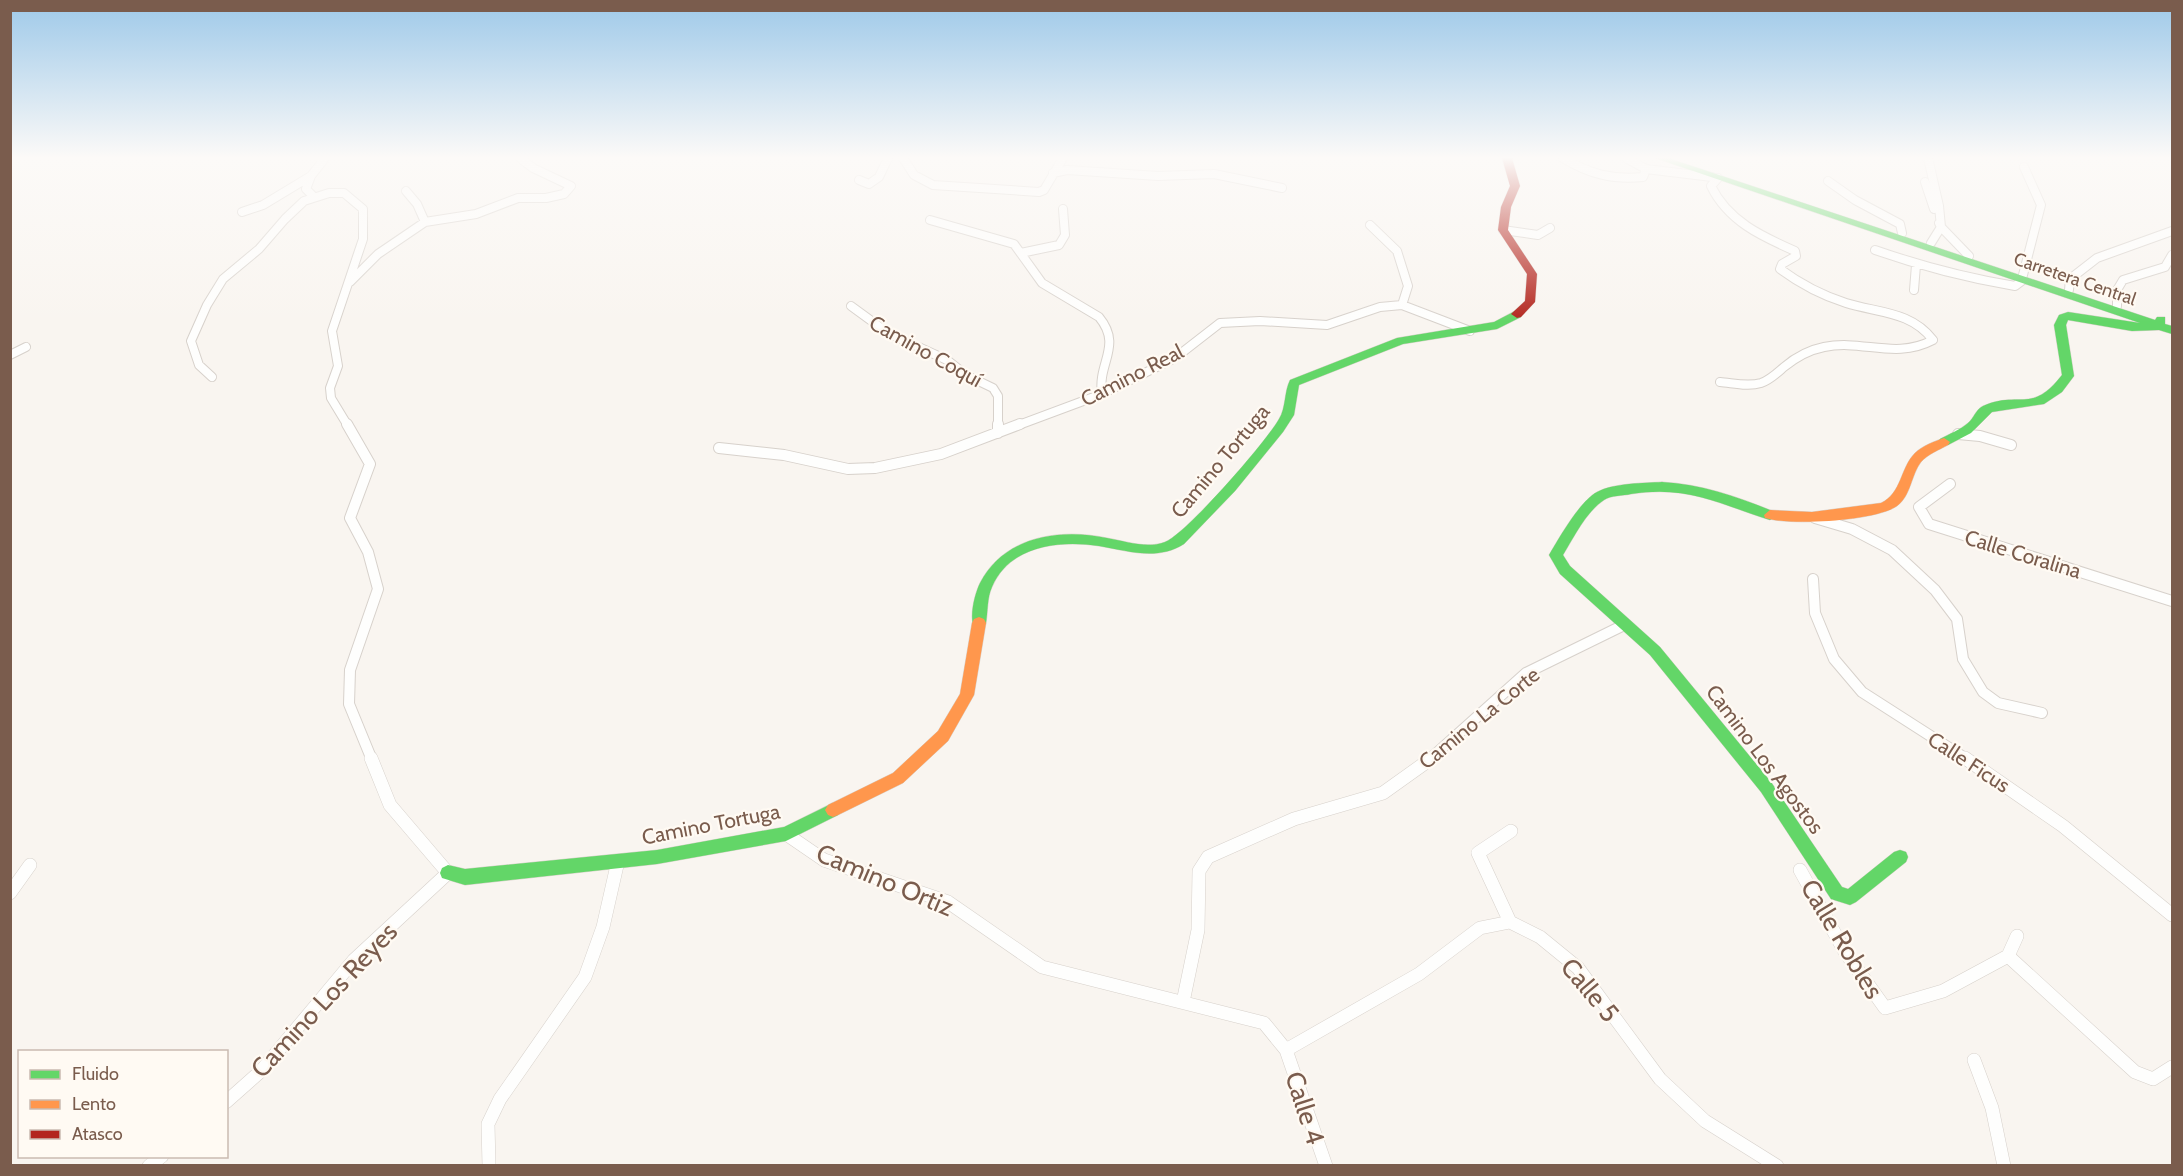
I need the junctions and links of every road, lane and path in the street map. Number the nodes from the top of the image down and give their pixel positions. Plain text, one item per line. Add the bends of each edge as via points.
1 (290, 213) edge
2 (363, 213) edge
3 (420, 213) edge
4 (479, 213) edge
5 (1063, 213) edge
6 (1505, 213) edge
7 (1730, 213) edge
8 (1825, 213) edge
9 (1842, 213) edge
10 (1879, 213) edge
11 (1936, 213) edge
12 (1940, 213) edge
13 (2039, 213) edge
14 (930, 220) dead end
15 (424, 222) junction
16 (1370, 225) dead end
17 (1550, 228) dead end
18 (1941, 228) junction
19 (1503, 230) junction
20 (2172, 231) edge
21 (1902, 233) junction
22 (1931, 243) junction
23 (1875, 250) dead end
24 (1022, 253) junction
25 (2172, 255) edge
26 (1969, 256) junction
27 (1916, 265) junction
28 (2023, 277) junction
29 (346, 285) junction
30 (1914, 290) dead end
31 (2069, 290) junction
32 (1402, 305) junction
33 (851, 306) dead end
34 (2117, 306) junction
35 (2166, 325) edge
36 (1470, 331) junction
37 (26, 347) dead end
38 (10, 355) edge
39 (212, 377) dead end
40 (1720, 382) dead end
41 (1102, 394) junction
42 (998, 433) junction
43 (1958, 434) junction
44 (2011, 446) dead end
45 (719, 448) dead end
46 (1950, 484) dead end
47 (1815, 518) junction
48 (1813, 579) dead end
49 (2172, 601) edge
50 (1626, 624) junction
51 (2042, 713) dead end
52 (1511, 831) dead end
53 (786, 834) junction
54 (1900, 857) dead end
55 (618, 861) junction
56 (30, 865) dead end
57 (1800, 870) dead end
58 (448, 873) junction
59 (10, 893) edge
60 (2172, 915) edge
61 (1510, 922) junction
62 (2017, 936) dead end
63 (2008, 956) junction
64 (1183, 1002) junction
65 (1286, 1050) junction
66 (1974, 1060) dead end
67 (2172, 1067) edge
68 (228, 1100) edge
69 (489, 1166) edge
70 (1326, 1166) edge
71 (1777, 1166) edge
72 (2004, 1166) edge

1 - 39 street via 258,250 229,272 210,298 191,341 199,365
2 - 29 street via 363,239
3 - 15 street
4 - 15 street
5 - 24 street via 1065,235 1059,245
6 - 19 main road
7 - 40 street via 1762,236 1795,250 1796,256 1780,269 1788,275 1846,302 1905,316 1933,340 1902,351 1827,346 1796,357 1763,383
8 - 28 main road, Carretera Central
9 - 21 main road, Carretera Central
10 - 21 street via 1900,224
11 - 18 street
12 - 18 street
13 - 28 street
14 - 24 street via 1013,243
15 - 29 street via 378,254
16 - 32 street via 1397,250 1408,286
17 - 19 street via 1538,235
18 - 22 street
18 - 26 street
19 - 36 main road, Camino Tortuga via 1532,274 1530,302 1500,324
20 - 31 street via 2097,258 2070,279
21 - 22 main road, Carretera Central
22 - 26 main road, Carretera Central
23 - 27 street
24 - 41 street via 1044,286 1094,313 1104,323 1111,347 1099,384
25 - 34 street via 2164,267 2123,280 2117,290
26 - 28 main road, Carretera Central
27 - 28 street via 2006,284 2019,285
27 - 30 street
28 - 31 main road, Carretera Central
28 - 35 main road, Carretera Central
29 - 58 street via 332,331 338,366 330,388 331,398 370,464 350,518 368,552 378,589 350,670 349,704 390,805
31 - 34 main road, Carretera Central
32 - 36 street, Camino Real
32 - 41 street, Camino Real via 1380,307 1328,324 1220,323 1175,358
33 - 42 street, Camino Coquí via 888,333 947,360 993,388 998,396
34 - 35 main road, Carretera Central
35 - 43 main road via 2132,327 2063,318 2060,325 2068,376 2058,390 2031,405 1989,408
36 - 53 main road, Camino Tortuga via 1401,342 1294,383 1286,419 1204,518 1172,546 1142,551 1097,541 1062,540 1031,544 1005,557 986,584 967,695 943,736 898,778
37 - 38 street
41 - 42 street, Camino Real
42 - 45 street, Camino Real via 941,454 875,468 848,469 784,455
43 - 44 street
43 - 47 main road via 1918,458 1901,494 1890,505
46 - 49 street, Calle Coralina via 1919,507 1929,524
47 - 50 main road via 1776,518 1713,493 1675,486 1601,495 1556,555 1565,570
47 - 51 street via 1852,529 1892,550 1935,590 1957,619 1963,659 1983,692 1998,703
48 - 60 street, Calle Ficus via 1815,613 1834,659 1862,692 2063,826
50 - 54 main road, Camino Los Agostos via 1655,651 1766,787 1837,894 1850,897
50 - 64 street, Camino La Corte via 1526,673 1435,756 1383,793 1294,819 1208,857 1199,871 1198,930
52 - 61 street via 1478,853
53 - 55 main road, Camino Tortuga
53 - 64 street, Camino Ortiz via 824,860 948,902 1042,967
55 - 58 main road, Camino Tortuga via 465,877
55 - 69 street via 603,927 585,977 500,1099 489,1124
56 - 59 street
57 - 63 street, Calle Robles via 1845,952 1885,1008 1943,991
58 - 68 street, Camino Los Reyes via 354,960 262,1070
61 - 65 street via 1480,928 1419,974
61 - 71 street, Calle 5 via 1540,937 1578,968 1660,1079 1705,1121
62 - 63 street
63 - 67 street via 2135,1072 2153,1079
64 - 65 street via 1263,1023
65 - 70 street, Calle 4
66 - 72 street via 1992,1108

